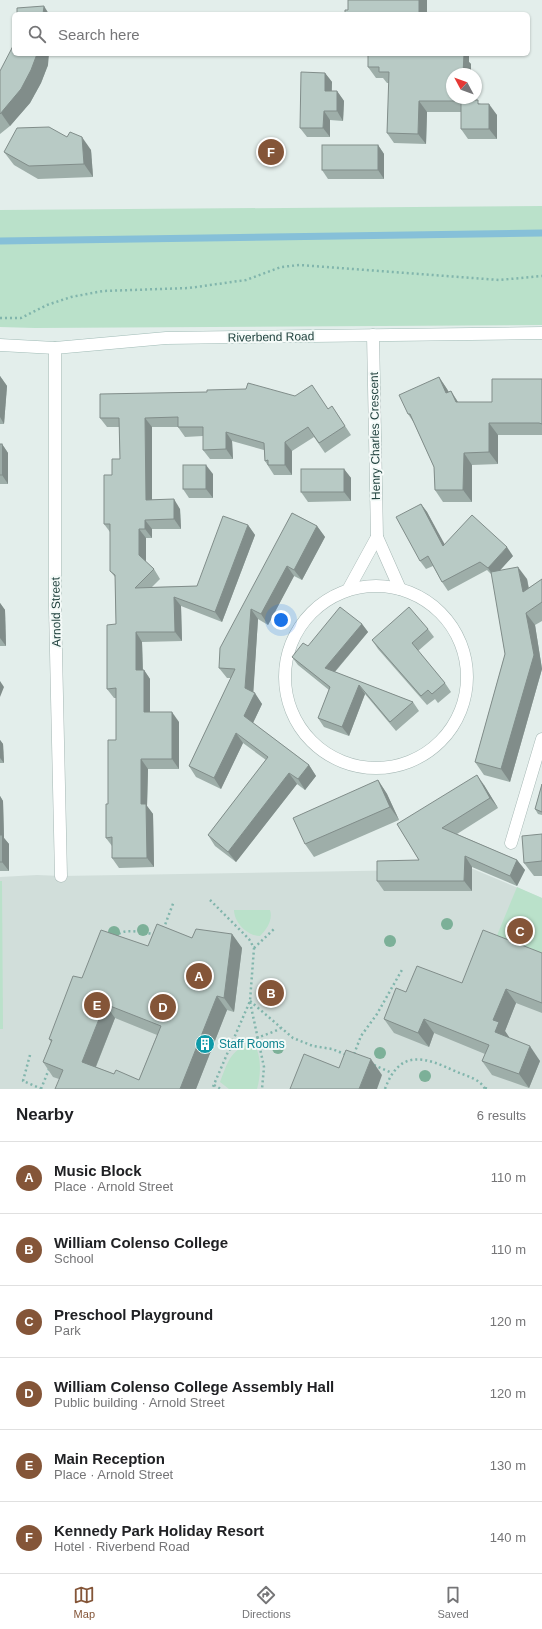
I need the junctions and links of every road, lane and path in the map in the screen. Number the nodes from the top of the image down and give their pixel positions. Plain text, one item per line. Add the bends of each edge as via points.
1 (542, 276) edge
2 (0, 318) edge
3 (542, 333) edge
4 (373, 335) junction
5 (0, 345) edge
6 (55, 348) junction
7 (377, 537) junction
8 (400, 589) junction
9 (348, 590) junction
10 (542, 739) edge
11 (511, 843) dead end
12 (61, 876) dead end
13 (210, 900) dead end
14 (174, 901) dead end
15 (274, 929) dead end
16 (114, 939) edge
17 (254, 948) junction
18 (403, 968) dead end
19 (250, 1001) junction
20 (281, 1028) junction
21 (258, 1038) junction
22 (228, 1051) junction
23 (30, 1055) dead end
24 (372, 1065) dead end
25 (50, 1066) edge
26 (392, 1073) junction
27 (214, 1085) junction
28 (485, 1088) edge
29 (42, 1089) edge
30 (212, 1089) edge
31 (221, 1089) edge
32 (262, 1089) edge
33 (385, 1089) edge
34 (489, 1089) edge

1 - 2 path via 499,280 300,265 281,267 246,280 189,288 103,291 65,299 21,318
3 - 4 street, Riverbend Road
4 - 6 street, Riverbend Road via 166,338
4 - 7 street, Henry Charles Crescent
5 - 6 street, Riverbend Road
6 - 12 street, Arnold Street via 55,607
7 - 8 street, Henry Charles Crescent
7 - 9 street, Henry Charles Crescent
8 - 9 street via 365,586
8 - 9 street via 426,601 452,626 464,652 467,688 462,709 452,728 438,745 420,758 400,766 378,769 357,767 336,760 318,748 303,733 292,714 286,693 285,671 289,650 298,630 311,613 328,600
10 - 11 street
13 - 17 path via 249,939
14 - 16 path via 166,925 156,934 125,931 118,933
15 - 17 path
17 - 19 path
18 - 20 path via 377,1014 361,1036 352,1057 332,1048 313,1046 292,1038
19 - 20 path
19 - 21 path
19 - 22 path
20 - 21 path
21 - 22 path via 239,1044
21 - 32 path via 264,1067
22 - 27 path
23 - 29 path via 23,1081
24 - 26 path
25 - 29 path
26 - 28 path via 399,1065 413,1059 434,1061 479,1082
26 - 33 path
27 - 30 path
27 - 31 path
28 - 34 path

